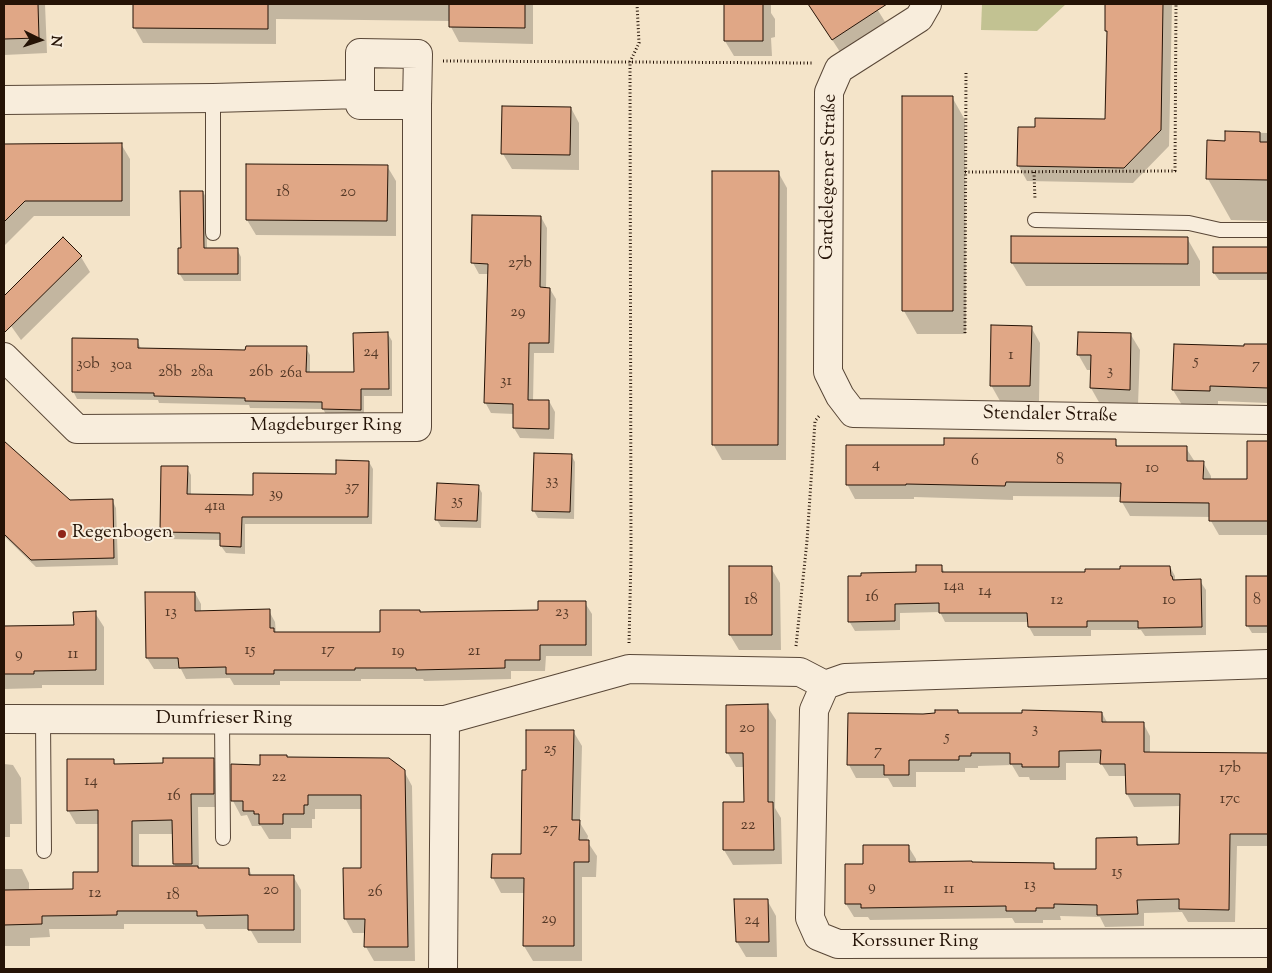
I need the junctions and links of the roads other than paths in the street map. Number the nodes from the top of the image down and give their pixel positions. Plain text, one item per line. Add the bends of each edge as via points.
1 (927, 4) edge
2 (360, 94) junction
3 (213, 98) junction
4 (4, 100) edge
5 (418, 105) junction
6 (1035, 220) road end
7 (1268, 230) edge
8 (213, 233) dead end
9 (4, 357) edge
10 (840, 396) joint
11 (1268, 420) edge
12 (1268, 664) edge
13 (825, 685) junction
14 (4, 719) edge
15 (43, 719) junction
16 (222, 720) junction
17 (445, 720) junction
18 (223, 838) dead end
19 (44, 851) dead end
20 (1268, 943) edge
21 (443, 969) edge

1 - 10 street, Gardelegener Straße via 918,18 839,69 829,92 828,372
2 - 3 street
2 - 5 street via 360,105
2 - 5 street, Magdeburger Ring via 360,53 418,54
3 - 4 street
3 - 8 lane
5 - 9 street, Magdeburger Ring via 416,427 77,429
6 - 7 lane via 1189,223 1220,230
10 - 11 street, Stendaler Straße via 853,413
12 - 13 street via 845,678
13 - 17 street, Dumfrieser Ring via 800,672 629,669
13 - 20 street, Korssuner Ring via 814,710 810,918 818,936 838,944
14 - 15 street, Dumfrieser Ring
15 - 16 street, Dumfrieser Ring
15 - 19 lane
16 - 17 street, Dumfrieser Ring
16 - 18 lane
17 - 21 street

